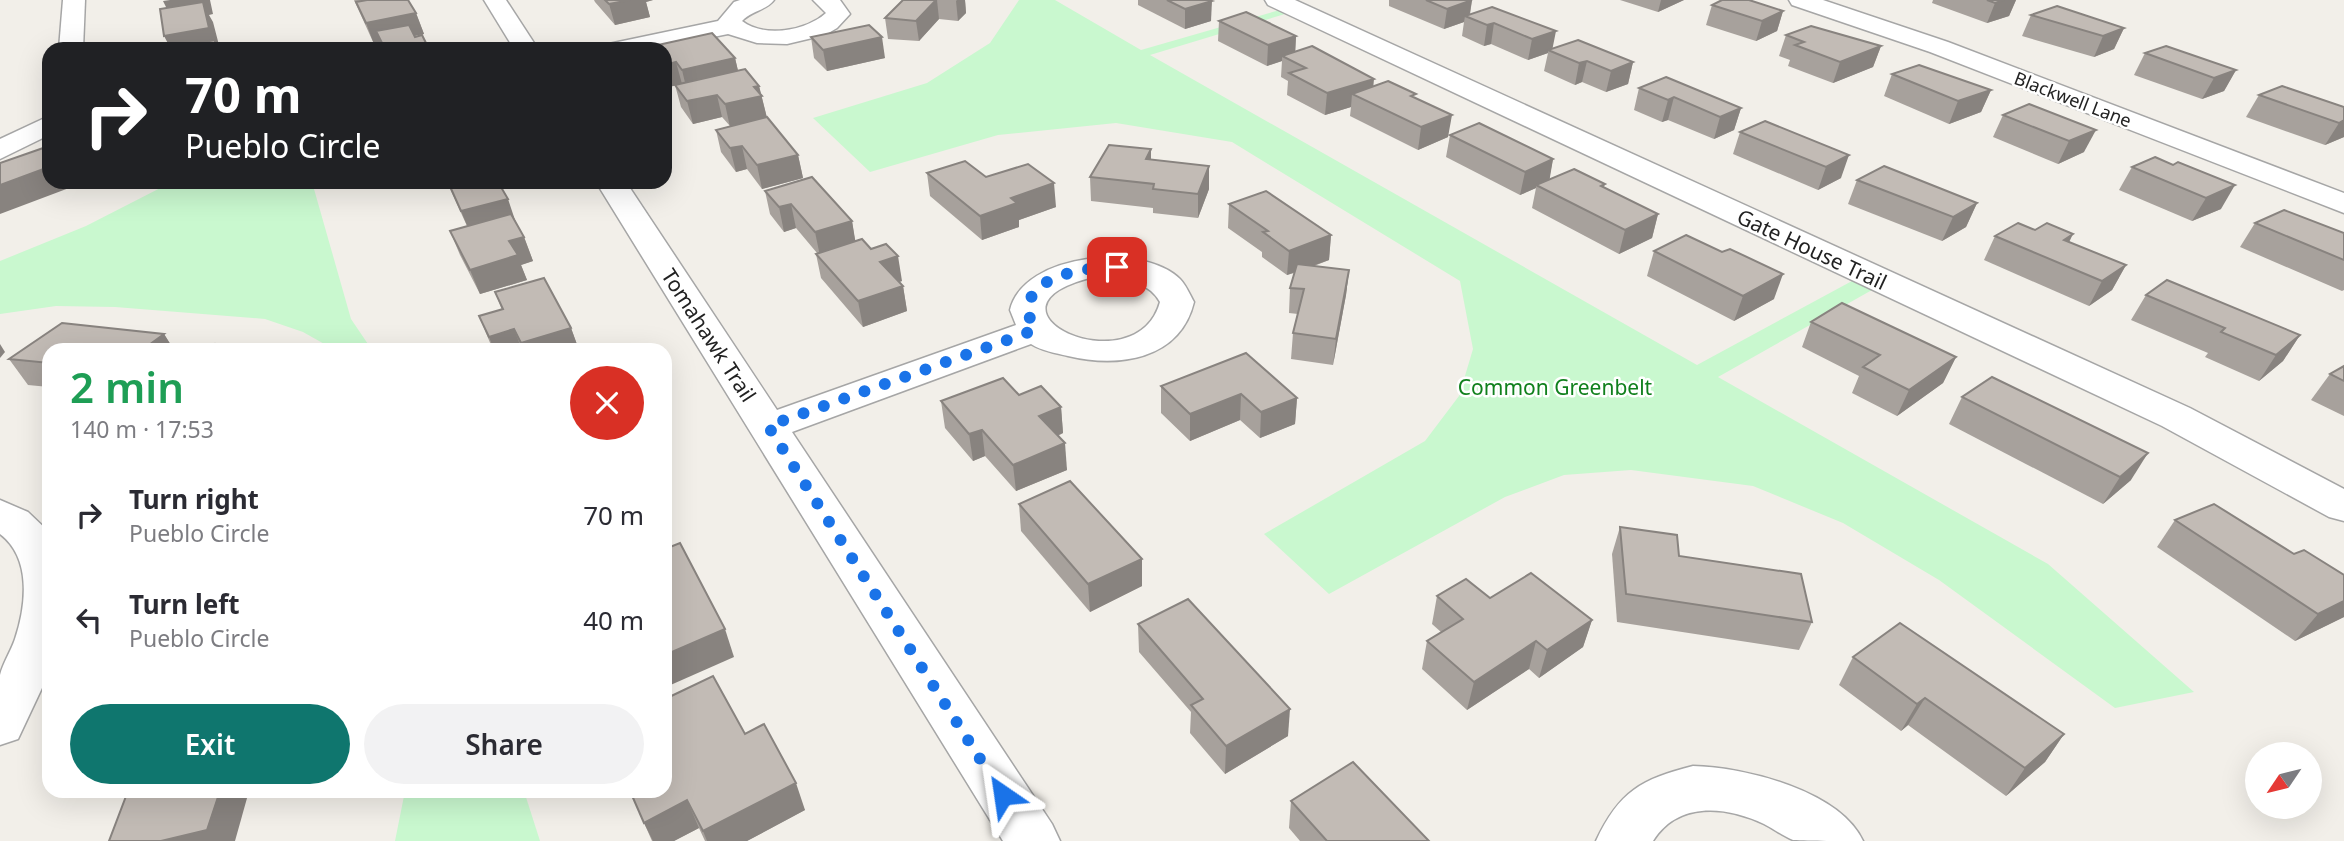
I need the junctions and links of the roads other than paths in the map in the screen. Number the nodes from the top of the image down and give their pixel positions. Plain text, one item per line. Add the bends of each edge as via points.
1 (74, 0) edge
2 (495, 0) edge
3 (763, 0) edge
4 (824, 0) edge
5 (1276, 0) edge
6 (1800, 0) edge
7 (732, 26) junction
8 (71, 42) edge
9 (522, 42) edge
10 (653, 42) edge
11 (42, 128) edge
12 (0, 150) edge
13 (616, 189) edge
14 (2344, 204) edge
15 (1035, 330) dead end
16 (768, 426) junction
17 (2344, 507) edge
18 (0, 514) edge
19 (42, 563) edge
20 (42, 620) edge
21 (0, 725) edge
22 (1033, 841) edge
23 (1623, 841) edge
24 (1836, 841) edge

1 - 8 street
2 - 9 street
3 - 7 street via 733,13
4 - 7 street via 836,7 838,14 807,32 753,35
5 - 17 street, Gate House Trail via 2176,417
6 - 14 street, Blackwell Lane via 1939,47
7 - 10 street
11 - 12 street
13 - 16 street, Tomahawk Trail
15 - 16 street
16 - 22 street, Tomahawk Trail
18 - 19 street via 33,539
20 - 21 street via 29,667
23 - 24 street via 1632,821 1656,800 1690,789 1729,789 1771,799

